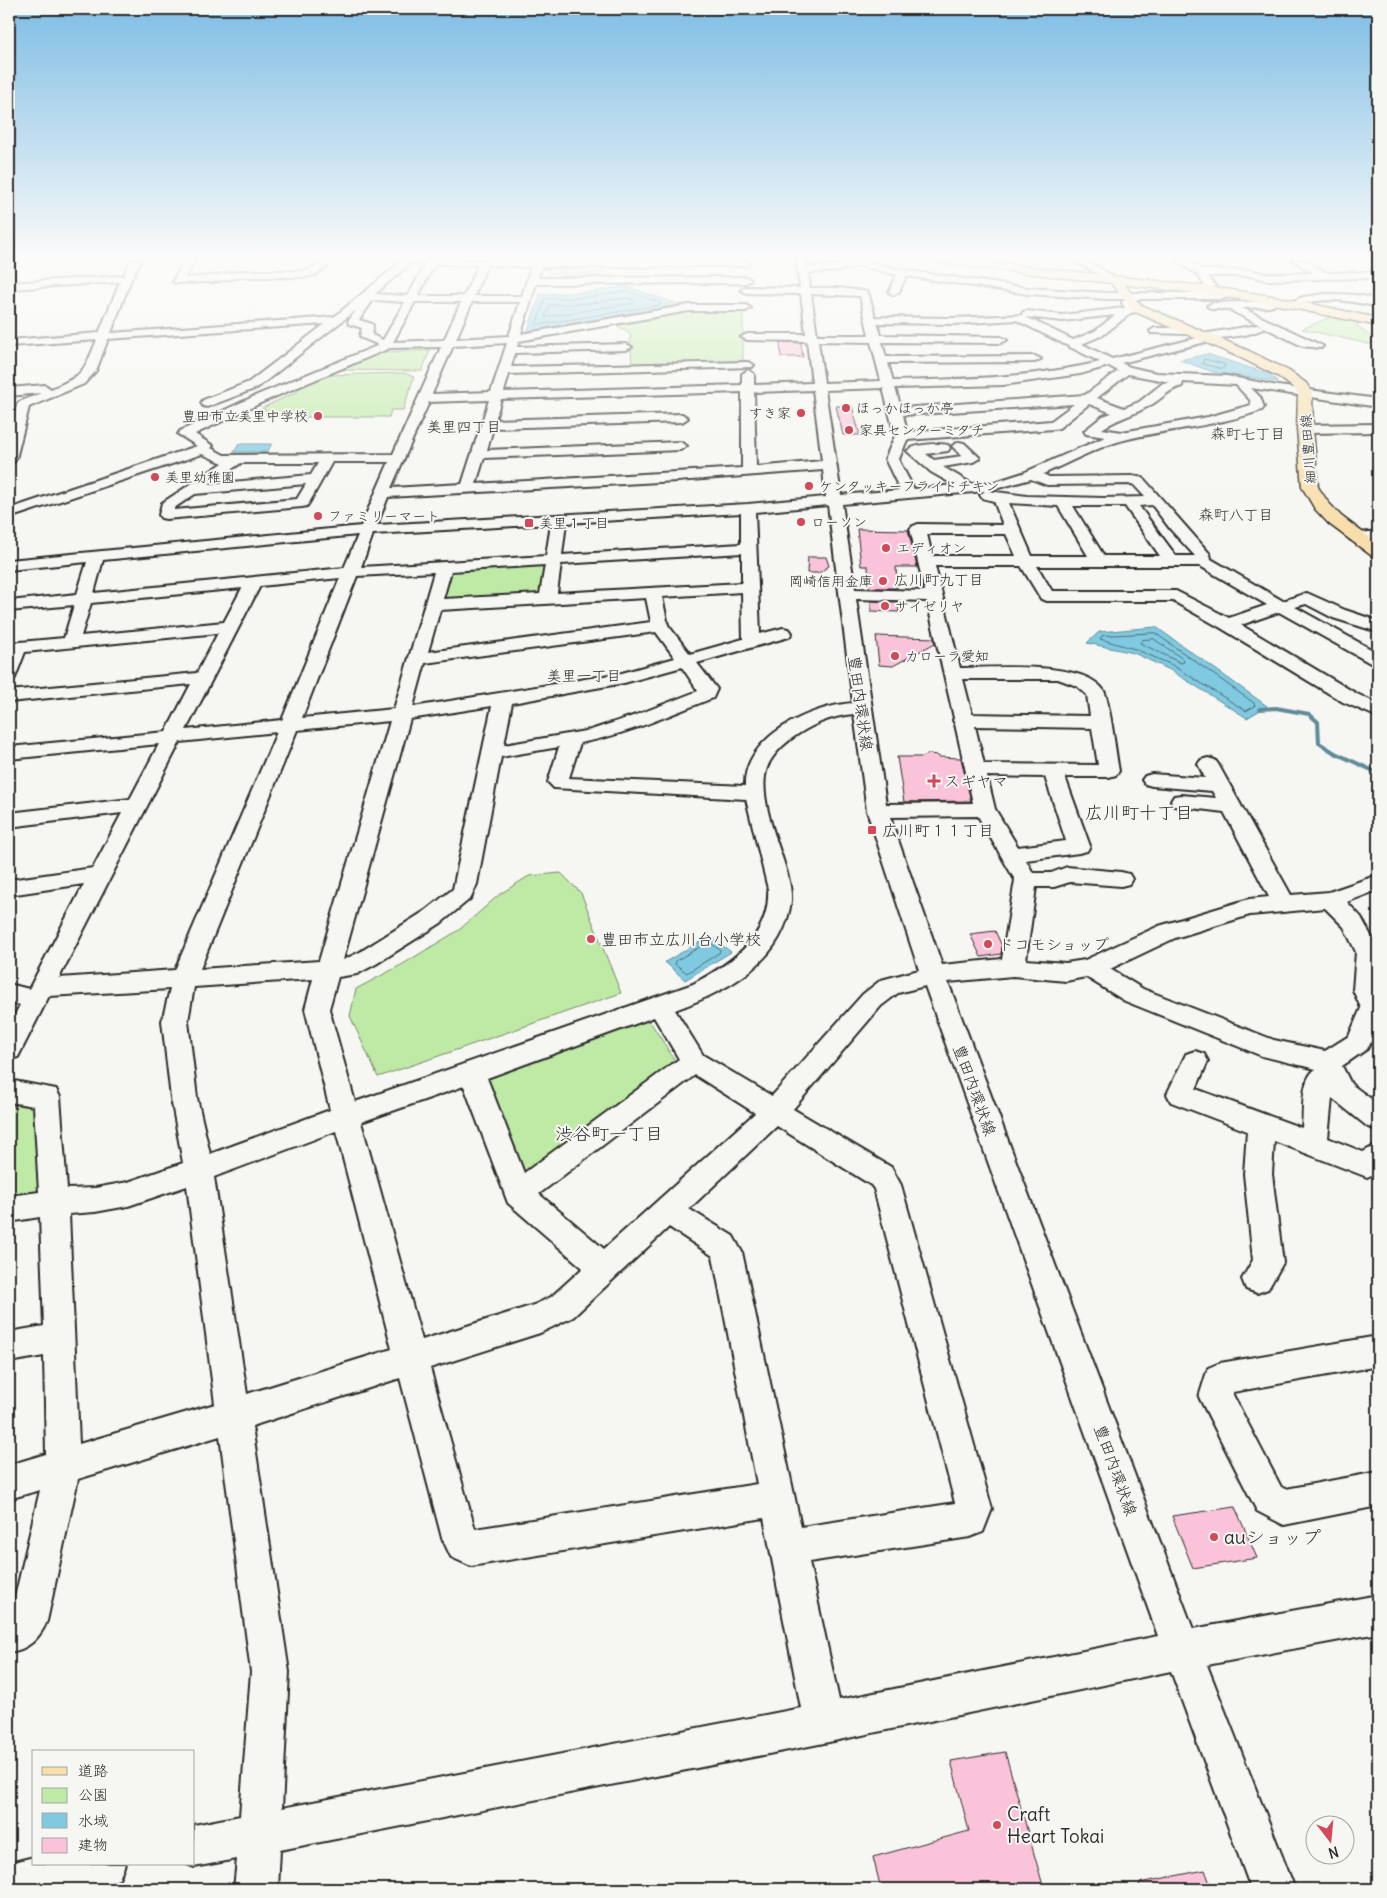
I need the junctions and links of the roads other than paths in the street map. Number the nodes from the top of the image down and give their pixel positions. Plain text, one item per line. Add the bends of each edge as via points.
1 (99, 349) edge
2 (300, 349) edge
3 (381, 349) edge
4 (446, 349) edge
5 (566, 349) edge
6 (626, 349) edge
7 (703, 349) edge
8 (747, 349) edge
9 (813, 349) edge
10 (879, 349) edge
11 (1017, 349) edge
12 (1084, 349) edge
13 (1117, 349) dead end
14 (1164, 349) edge
15 (1230, 349) edge
16 (511, 350) joint
17 (1095, 354) junction
18 (1035, 359) junction
19 (883, 360) junction
20 (1110, 363) junction
21 (628, 368) junction
22 (1126, 370) junction
23 (505, 371) junction
24 (1061, 373) junction
25 (1173, 378) junction
26 (1242, 382) junction
27 (888, 385) junction
28 (66, 387) junction
29 (818, 387) junction
30 (748, 389) junction
31 (9, 392) edge
32 (630, 392) junction
33 (1305, 393) junction
34 (496, 396) junction
35 (424, 398) junction
36 (1087, 399) junction
37 (207, 403) dead end
38 (1378, 403) edge
39 (963, 407) junction
40 (895, 412) junction
41 (1122, 412) junction
42 (14, 413) edge
43 (682, 418) junction
44 (488, 424) junction
45 (1378, 428) edge
46 (1305, 429) junction
47 (985, 430) junction
48 (12, 436) edge
49 (902, 436) junction
50 (1121, 436) junction
51 (203, 449) junction
52 (479, 454) junction
53 (397, 458) junction
54 (9, 459) edge
55 (238, 459) junction
56 (327, 459) junction
57 (829, 465) junction
58 (931, 465) junction
59 (749, 471) junction
60 (1032, 475) junction
61 (677, 477) junction
62 (315, 479) junction
63 (468, 488) junction
64 (969, 489) junction
65 (189, 491) junction
66 (382, 492) junction
67 (909, 494) junction
68 (1001, 499) junction
69 (1156, 500) junction
70 (834, 501) junction
71 (1063, 502) junction
72 (1130, 503) junction
73 (748, 508) junction
74 (674, 513) junction
75 (9, 514) edge
76 (559, 519) junction
77 (366, 530) junction
78 (1011, 530) junction
79 (1378, 536) edge
80 (1356, 537) junction
81 (750, 548) junction
82 (1378, 552) edge
83 (96, 557) junction
84 (555, 559) junction
85 (926, 560) junction
86 (1099, 561) junction
87 (1171, 561) junction
88 (1204, 561) junction
89 (1028, 562) junction
90 (9, 565) edge
91 (444, 566) junction
92 (351, 572) junction
93 (254, 581) junction
94 (749, 586) junction
95 (653, 592) junction
96 (846, 594) junction
97 (933, 596) junction
98 (548, 598) junction
99 (84, 599) junction
100 (9, 606) edge
101 (432, 606) junction
102 (1280, 606) junction
103 (1227, 624) junction
104 (660, 626) junction
105 (229, 627) junction
106 (1378, 627) edge
107 (783, 632) dead end
108 (752, 641) junction
109 (71, 642) junction
110 (14, 648) edge
111 (420, 658) junction
112 (685, 660) junction
113 (1378, 660) edge
114 (952, 673) junction
115 (9, 674) edge
116 (202, 678) junction
117 (9, 696) edge
118 (503, 699) junction
119 (862, 708) junction
120 (1378, 711) edge
121 (402, 714) junction
122 (962, 720) junction
123 (1100, 722) junction
124 (289, 726) junction
125 (173, 738) junction
126 (571, 740) junction
127 (9, 753) edge
128 (492, 753) junction
129 (1208, 764) dead end
130 (976, 770) junction
131 (1053, 772) junction
132 (1152, 780) dead end
133 (1219, 784) junction
134 (754, 793) junction
135 (1181, 801) dead end
136 (136, 805) junction
137 (1230, 806) junction
138 (985, 810) junction
139 (877, 811) junction
140 (9, 820) edge
141 (1012, 855) junction
142 (99, 875) junction
143 (1121, 879) dead end
144 (1026, 880) junction
145 (1378, 882) edge
146 (9, 887) edge
147 (1331, 900) junction
148 (1284, 902) junction
149 (1373, 953) edge
150 (1013, 967) junction
151 (1090, 968) junction
152 (328, 969) junction
153 (933, 975) junction
154 (184, 978) junction
155 (9, 993) edge
156 (38, 993) junction
157 (659, 1006) junction
158 (1376, 1009) edge
159 (1372, 1038) edge
160 (9, 1050) edge
161 (1195, 1060) dead end
162 (694, 1062) junction
163 (1329, 1068) junction
164 (472, 1073) junction
165 (9, 1091) edge
166 (775, 1111) junction
167 (346, 1116) junction
168 (1378, 1119) edge
169 (1261, 1125) junction
170 (1314, 1145) junction
171 (1378, 1156) edge
172 (199, 1170) junction
173 (518, 1194) junction
174 (54, 1203) junction
175 (9, 1209) edge
176 (666, 1210) junction
177 (604, 1268) junction
178 (1257, 1279) dead end
179 (60, 1338) junction
180 (9, 1347) edge
181 (1378, 1351) edge
182 (410, 1358) junction
183 (233, 1416) junction
184 (64, 1466) junction
185 (9, 1482) edge
186 (1378, 1490) edge
187 (777, 1498) junction
188 (787, 1547) junction
189 (1378, 1614) edge
190 (9, 1633) edge
191 (1182, 1650) junction
192 (824, 1723) junction
193 (260, 1833) junction
194 (195, 1846) edge
195 (94, 1866) edge
196 (9, 1884) edge
197 (256, 1889) edge
198 (1273, 1889) edge

1 - 28 street via 90,371 80,381
2 - 37 street via 253,385
3 - 51 street via 184,434 206,446
4 - 35 street
5 - 16 street
6 - 21 street
7 - 21 street
8 - 30 street
9 - 29 street, 豊田内環状線
10 - 19 street
11 - 18 street
12 - 17 street
13 - 17 street
14 - 20 street
15 - 33 main road, 細川豊田線 via 1284,374 1298,383
16 - 23 street
17 - 20 street
18 - 19 street
18 - 24 street
19 - 27 street
20 - 22 street
20 - 24 street
21 - 23 street
21 - 32 street
22 - 25 street
22 - 36 street
23 - 34 street
24 - 27 street via 1003,381
25 - 26 street
25 - 41 street via 1178,382 1167,386 1143,405
26 - 33 street
26 - 50 street via 1243,388 1253,395 1258,408 1207,421
27 - 29 street
27 - 40 street
28 - 31 street
28 - 42 street via 27,402
29 - 30 street
29 - 57 street, 豊田内環状線
30 - 43 street
30 - 59 street
32 - 34 street
32 - 43 street
33 - 38 street
33 - 46 main road, 細川豊田線
34 - 35 street
34 - 44 street
35 - 53 street
36 - 39 street
36 - 41 street
36 - 47 street via 1054,426
39 - 40 street
39 - 47 street
40 - 49 street
41 - 50 street via 1091,431
42 - 48 street
43 - 44 street
43 - 52 street
43 - 61 street
44 - 52 street
45 - 46 street
46 - 80 main road, 細川豊田線 via 1310,487 1325,510
47 - 49 street
48 - 54 street
49 - 67 street via 892,459
50 - 60 street
51 - 55 street via 222,459
51 - 75 street
52 - 63 street
53 - 56 street
53 - 66 street
55 - 56 street
55 - 65 street
56 - 62 street
57 - 59 street
57 - 70 street, 豊田内環状線
58 - 58 street via 914,452 964,446 973,458
58 - 64 street
59 - 61 street
60 - 64 street via 1007,484
60 - 69 street via 1048,480 1138,481
61 - 63 street
61 - 74 street
62 - 65 street
62 - 65 street via 302,502 166,515 167,506
63 - 66 street
64 - 67 street
64 - 68 street
66 - 77 street
67 - 70 street
68 - 71 street
68 - 78 street
69 - 72 street
69 - 88 street
70 - 73 street
70 - 96 street, 豊田内環状線
71 - 72 street
71 - 86 street
72 - 87 street
73 - 74 street
73 - 81 street
74 - 76 street
76 - 77 street
76 - 84 street
77 - 83 street
77 - 92 street
78 - 85 street via 918,529
78 - 89 street
79 - 80 street
80 - 82 main road, 細川豊田線
81 - 84 street
81 - 94 street
83 - 90 street
83 - 99 street
84 - 91 street
84 - 98 street
85 - 89 street
85 - 97 street
86 - 87 street
86 - 89 street
87 - 88 street
88 - 102 street
89 - 103 street via 1044,594 1050,596 1170,595
91 - 92 street
91 - 101 street
92 - 93 street
92 - 124 street
93 - 99 street
93 - 105 street
94 - 95 street
94 - 108 street
95 - 98 street
95 - 104 street
96 - 97 street
96 - 119 street, 豊田内環状線
97 - 114 street
98 - 101 street
99 - 100 street
99 - 109 street
101 - 111 street
102 - 103 street
102 - 106 street via 1307,598 1339,614
102 - 113 street
103 - 120 street via 1350,698
104 - 111 street
104 - 112 street
105 - 109 street
105 - 116 street
107 - 108 street
108 - 112 street
109 - 110 street
110 - 115 street
111 - 121 street
112 - 118 street via 624,678
112 - 126 street via 708,690 706,694 643,719
114 - 122 street
114 - 123 street via 1060,674 1083,682 1096,694
116 - 117 street
116 - 125 street
118 - 121 street
118 - 128 street
119 - 134 street via 835,710 781,738 764,754 756,770
119 - 139 street, 豊田内環状線
121 - 124 street
121 - 152 street
122 - 123 street
122 - 130 street
123 - 131 street via 1109,771
124 - 125 street
124 - 154 street
125 - 127 street
125 - 136 street
126 - 128 street
126 - 134 street via 558,782 561,784
128 - 152 street via 463,893 432,918 368,958 348,968
129 - 133 street
130 - 131 street
130 - 138 street
131 - 141 street via 1079,846
132 - 133 street
133 - 137 street
134 - 157 street via 779,892 780,902 774,923 743,966 702,990
135 - 137 street
136 - 140 street
136 - 142 street
137 - 148 street
138 - 139 street
138 - 141 street
139 - 153 street, 豊田内環状線
141 - 144 street
142 - 146 street
142 - 156 street
143 - 144 street via 1068,874 1054,880
144 - 150 street
145 - 147 street
147 - 148 street
147 - 149 street via 1359,931
148 - 151 street via 1249,907 1166,932
149 - 158 street via 1365,990
150 - 151 street via 1066,972
150 - 153 street
151 - 163 street via 1134,995 1271,1049 1312,1057
152 - 154 street
152 - 167 street via 317,1009
153 - 166 street via 890,986 879,994
153 - 191 street, 豊田内環状線
154 - 156 street
154 - 172 street via 175,1021 184,1098
155 - 156 street
156 - 160 street
157 - 162 street
157 - 164 street
158 - 159 street
159 - 163 street
161 - 169 street via 1180,1094
162 - 166 street
162 - 173 street
163 - 168 street via 1342,1092
163 - 170 street via 1320,1080
164 - 167 street
164 - 173 street
165 - 174 street via 47,1097
166 - 176 street
166 - 188 street via 881,1176 887,1185 974,1509 970,1519
167 - 172 street
167 - 182 street
169 - 170 street
169 - 178 street via 1258,1174 1268,1263
170 - 171 street via 1368,1165
172 - 174 street via 128,1194
172 - 183 street
173 - 177 street
174 - 175 street
174 - 179 street
176 - 177 street
176 - 187 street via 722,1245 727,1252
177 - 182 street via 562,1307 549,1314
179 - 180 street
179 - 184 street
181 - 186 street via 1220,1379 1216,1397 1269,1499 1284,1507
182 - 183 street
182 - 187 street via 460,1538 471,1548
183 - 184 street
183 - 193 street via 270,1672
184 - 185 street
184 - 190 street via 28,1621 16,1632
187 - 188 street
188 - 192 street
189 - 191 street
191 - 192 street
191 - 198 street, 豊田内環状線
192 - 193 street
193 - 194 street
193 - 197 street
195 - 196 street

